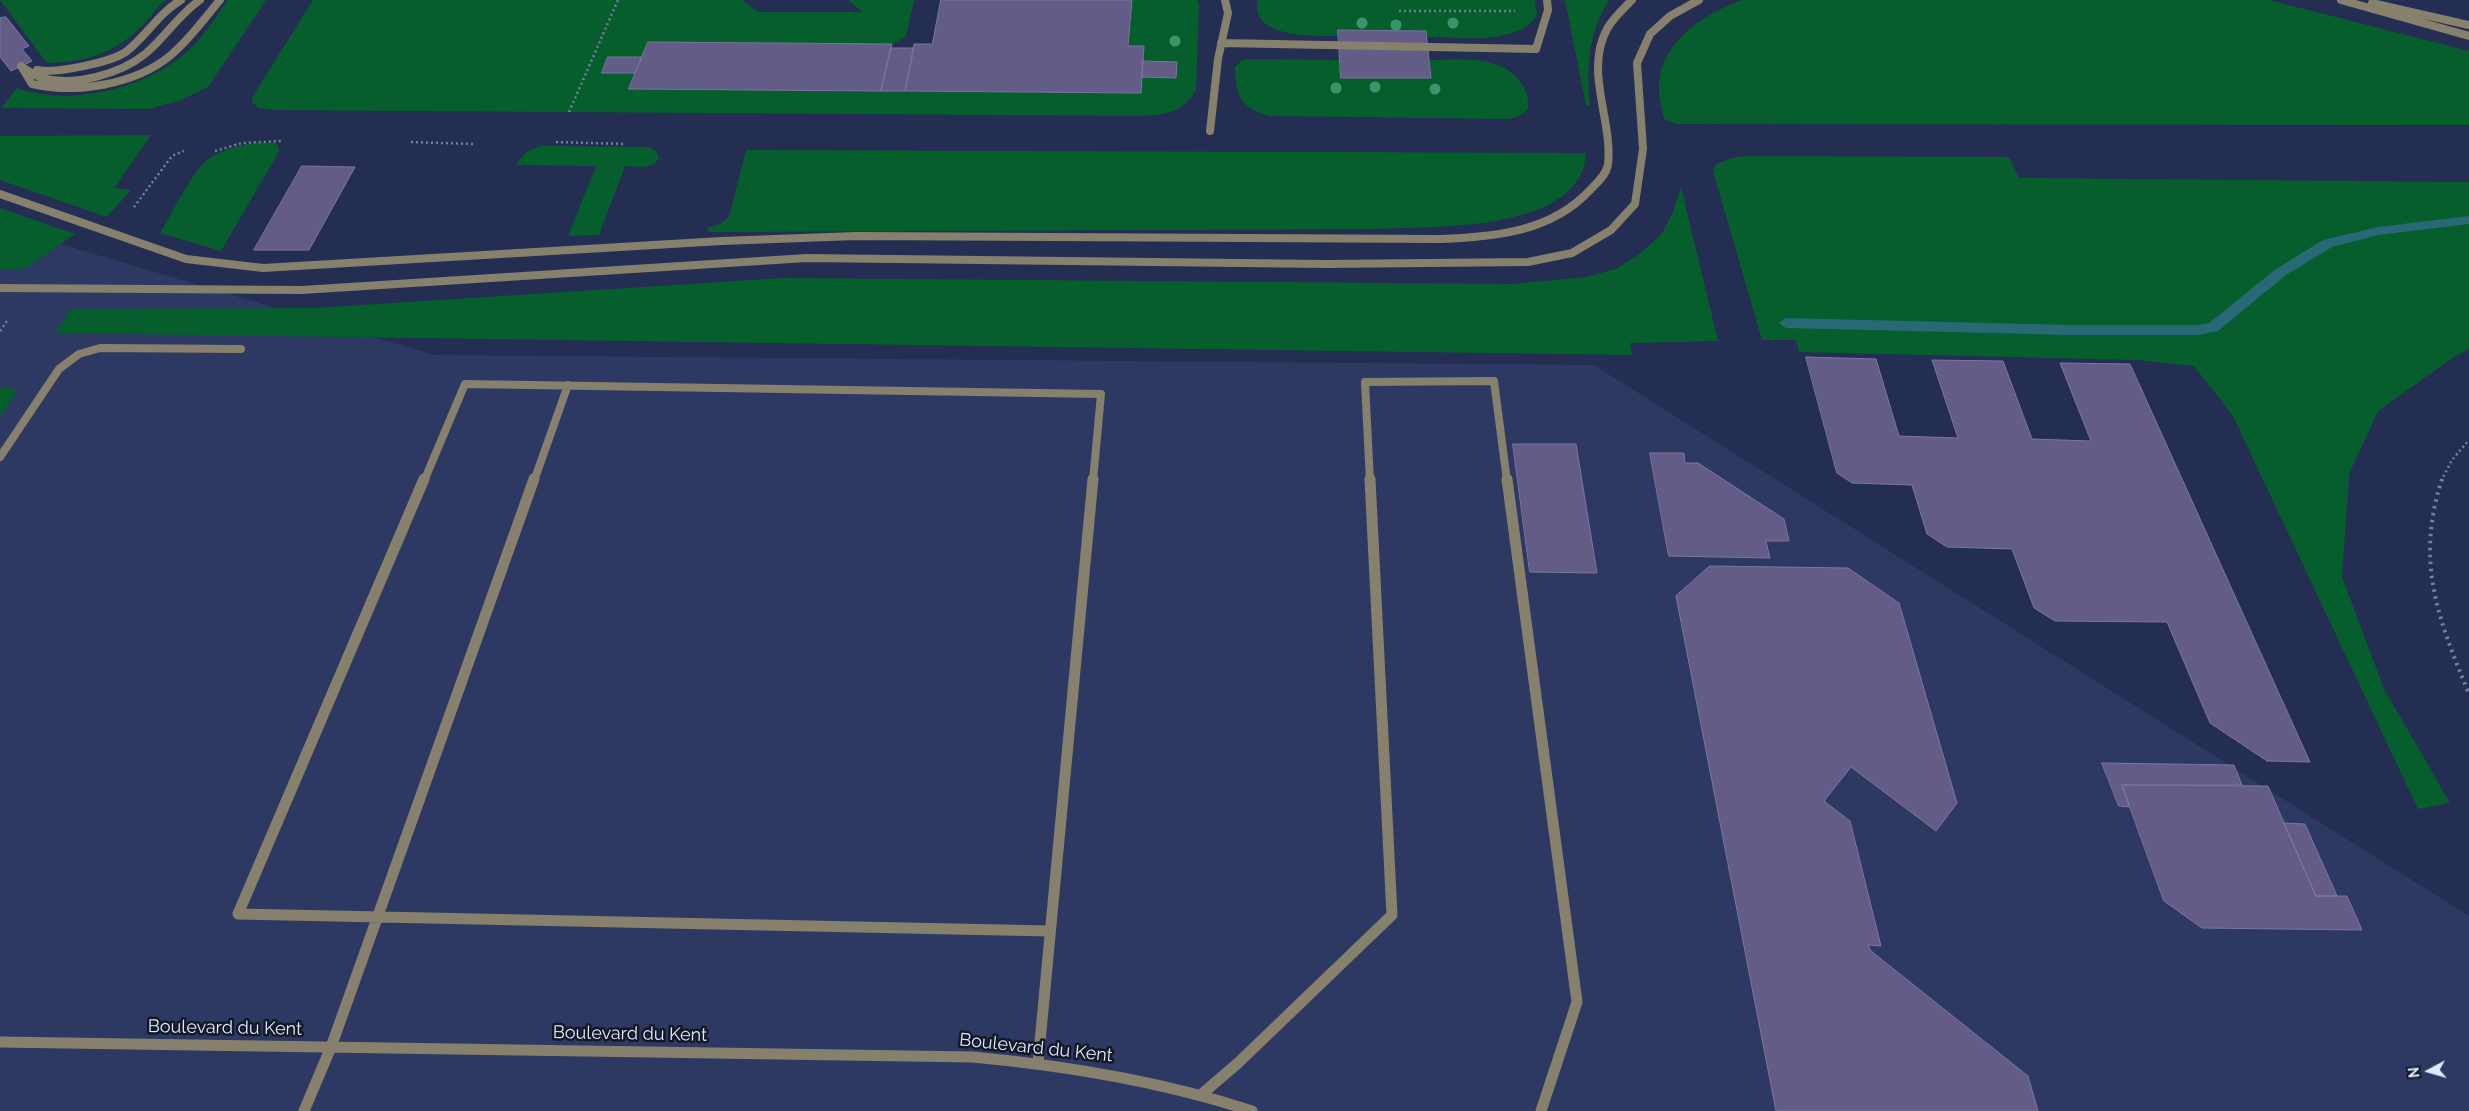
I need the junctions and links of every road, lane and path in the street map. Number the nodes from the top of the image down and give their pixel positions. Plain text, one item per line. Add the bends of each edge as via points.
1 (181, 0) edge
2 (200, 0) edge
3 (220, 0) edge
4 (618, 0) edge
5 (1224, 0) edge
6 (1547, 0) edge
7 (1632, 0) edge
8 (1699, 0) edge
9 (2341, 0) edge
10 (2357, 0) edge
11 (2469, 25) edge
12 (2469, 36) edge
13 (1221, 43) junction
14 (21, 66) junction
15 (569, 112) dead end
16 (1210, 132) dead end
17 (281, 141) dead end
18 (411, 142) dead end
19 (556, 142) dead end
20 (474, 144) dead end
21 (624, 144) dead end
22 (184, 151) dead end
23 (215, 151) dead end
24 (0, 194) edge
25 (129, 214) dead end
26 (0, 288) edge
27 (241, 349) dead end
28 (568, 385) junction
29 (2469, 440) edge
30 (0, 457) edge
31 (2469, 694) edge
32 (377, 918) junction
33 (1050, 931) junction
34 (0, 1042) edge
35 (331, 1047) junction
36 (1038, 1063) junction
37 (1203, 1094) junction
38 (304, 1111) edge
39 (1252, 1111) edge
40 (1541, 1111) edge

1 - 14 street via 168,8 126,52 94,64 46,72
2 - 14 street via 188,7 145,54 125,67 106,74 53,80 41,78
3 - 14 street via 183,44 162,63 136,74 105,84 60,90 32,84
4 - 15 path
5 - 13 street via 1228,13
6 - 13 street via 1548,10 1536,49
7 - 24 street via 1606,30 1600,50 1599,75 1608,167 1588,194 1561,216 1523,231 1484,238 856,236 263,268 186,259
8 - 26 street via 1670,16 1650,34 1637,63 1642,149 1635,204 1611,230 1572,253 1528,262 1326,264 807,258 302,290
9 - 12 street
10 - 11 street
13 - 16 street
17 - 23 path via 242,143
18 - 20 path
19 - 21 path
22 - 25 path via 172,156
27 - 30 street via 100,348 79,354 59,369
28 - 32 street
28 - 32 street via 465,384 238,914
28 - 33 street via 1101,394
29 - 31 path via 2451,461 2435,495 2429,537 2434,591 2444,632
32 - 33 street
32 - 35 street
33 - 36 street
34 - 35 street, Boulevard du Kent
35 - 36 street, Boulevard du Kent via 963,1057
35 - 38 street
36 - 37 street, Boulevard du Kent via 1100,1071
37 - 39 street, Boulevard du Kent
37 - 40 street via 1392,915 1365,382 1494,381 1576,1002

